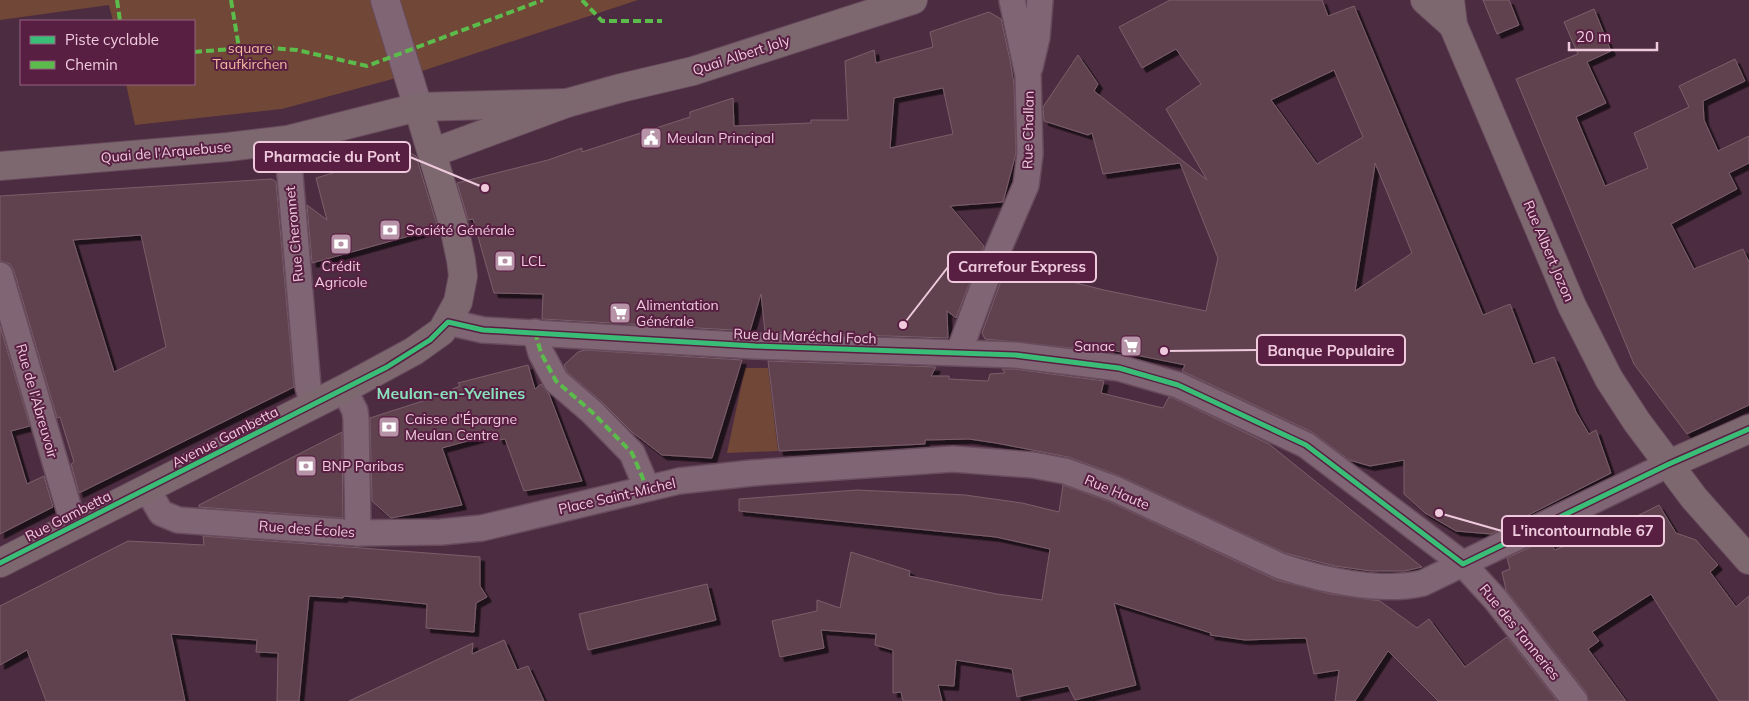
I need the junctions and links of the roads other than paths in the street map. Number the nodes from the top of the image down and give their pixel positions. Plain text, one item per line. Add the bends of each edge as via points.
1 (385, 0) edge
2 (913, 0) edge
3 (1012, 0) edge
4 (1040, 0) edge
5 (1425, 0) edge
6 (1452, 12) edge
7 (1028, 75) junction
8 (567, 104) junction
9 (425, 129) junction
10 (287, 140) junction
11 (0, 166) edge
12 (0, 275) edge
13 (448, 322) junction
14 (535, 332) junction
15 (959, 352) junction
16 (344, 389) junction
17 (314, 405) junction
18 (1749, 429) edge
19 (1669, 464) junction
20 (752, 473) joint
21 (647, 488) junction
22 (146, 489) junction
23 (74, 526) junction
24 (482, 528) joint
25 (358, 533) junction
26 (1441, 547) joint
27 (1749, 560) edge
28 (0, 563) edge
29 (1463, 564) junction
30 (1575, 701) edge

1 - 9 street
2 - 8 main road, Quai Albert Joly via 693,71
3 - 7 street, Rue Challan
4 - 7 street, Rue Challan via 1037,37
5 - 6 main road, Rue Albert Jozon
6 - 19 main road, Rue Albert Jozon via 1588,339 1621,398
7 - 15 street, Rue Challan via 1030,154 1026,185
8 - 9 main road, Quai Albert Joly
8 - 9 main road, Quai Albert Joly via 468,106
9 - 10 main road, Quai de l'Arquebuse
9 - 13 main road via 454,227 463,276 458,302
10 - 11 main road, Quai de l'Arquebuse
10 - 17 street, Rue Cheronnet via 308,387
12 - 23 street, Rue de l'Abreuvoir
13 - 14 street, Rue du Maréchal Foch via 483,330
13 - 16 main road, Avenue Gambetta via 430,340
14 - 15 street, Rue du Maréchal Foch via 755,346
14 - 21 street via 541,353 556,381 632,452
15 - 26 street, Rue du Maréchal Foch via 1119,368 1178,385 1306,445
16 - 17 main road, Avenue Gambetta
16 - 25 street via 356,419
17 - 22 main road, Avenue Gambetta
18 - 19 main road
19 - 27 main road, Rue Albert Jozon via 1694,498
19 - 29 street, Rue Haute
20 - 21 street, Place Saint-Michel
20 - 29 street, Rue Haute via 953,459 1033,465 1065,471 1115,489 1301,574 1406,587 1423,583
21 - 24 street, Place Saint-Michel
22 - 23 main road, Rue Gambetta
22 - 25 street, Rue des Écoles via 161,513 178,520
23 - 28 main road, Rue Gambetta
24 - 25 street, Rue des Écoles via 412,534
26 - 29 street, Rue des Tanneries
29 - 30 street, Rue des Tanneries via 1496,600

